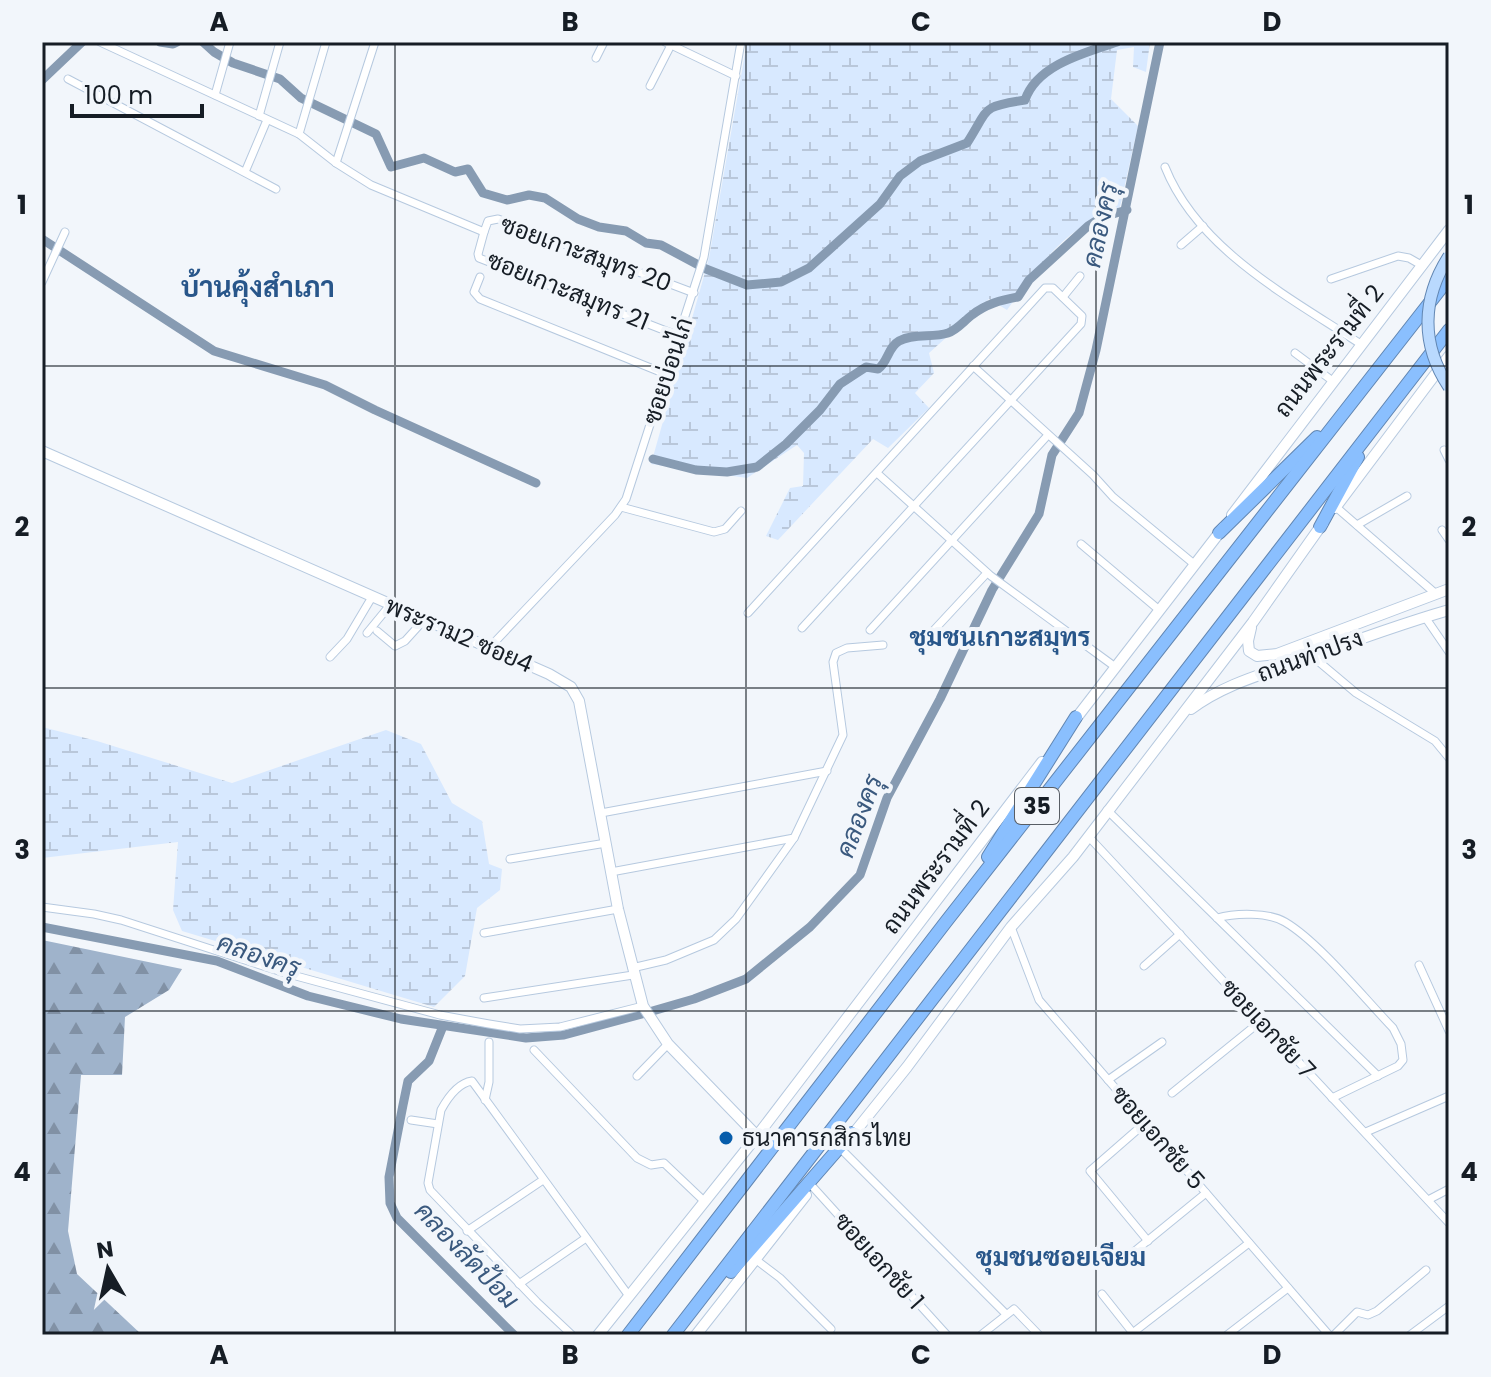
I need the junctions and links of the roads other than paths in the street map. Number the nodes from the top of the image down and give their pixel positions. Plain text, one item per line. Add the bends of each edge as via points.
1 (100, 42) edge
2 (230, 42) edge
3 (280, 42) edge
4 (326, 42) edge
5 (375, 42) edge
6 (604, 42) edge
7 (741, 42) edge
8 (668, 43) edge
9 (596, 58) dead end
10 (736, 76) junction
11 (68, 79) dead end
12 (650, 86) dead end
13 (215, 95) junction
14 (263, 118) junction
15 (299, 134) junction
16 (336, 163) junction
17 (1165, 167) dead end
18 (245, 172) junction
19 (276, 189) dead end
20 (1203, 226) junction
21 (1449, 230) edge
22 (484, 232) junction
23 (64, 235) dead end
24 (1181, 245) dead end
25 (1449, 256) edge
26 (1423, 266) junction
27 (1080, 276) dead end
28 (480, 277) dead end
29 (1449, 278) edge
30 (1331, 279) dead end
31 (42, 282) edge
32 (694, 293) junction
33 (1063, 297) junction
34 (1449, 330) edge
35 (679, 336) junction
36 (1362, 345) junction
37 (1295, 353) dead end
38 (1449, 356) edge
39 (973, 366) junction
40 (668, 375) junction
41 (1334, 382) junction
42 (1449, 387) edge
43 (1364, 389) junction
44 (1012, 400) junction
45 (1377, 423) junction
46 (1050, 438) junction
47 (1444, 450) dead end
48 (42, 451) edge
49 (1449, 460) edge
50 (877, 473) junction
51 (1407, 496) dead end
52 (915, 506) junction
53 (621, 507) junction
54 (1336, 507) junction
55 (741, 511) dead end
56 (1357, 525) junction
57 (1320, 527) junction
58 (1442, 530) dead end
59 (1219, 533) junction
60 (952, 540) junction
61 (1449, 540) edge
62 (1081, 544) dead end
63 (1194, 564) junction
64 (989, 575) junction
65 (1449, 589) edge
66 (1436, 594) junction
67 (372, 597) junction
68 (390, 605) junction
69 (1158, 609) junction
70 (1449, 610) edge
71 (748, 613) dead end
72 (1425, 617) junction
73 (424, 620) junction
74 (1253, 622) junction
75 (802, 628) dead end
76 (870, 630) dead end
77 (934, 630) dead end
78 (377, 631) dead end
79 (367, 633) dead end
80 (883, 645) dead end
81 (489, 648) junction
82 (1449, 652) edge
83 (1312, 656) junction
84 (330, 657) dead end
85 (1114, 666) junction
86 (1076, 717) junction
87 (1179, 719) junction
88 (1449, 758) edge
89 (827, 771) junction
90 (1107, 810) junction
91 (601, 813) junction
92 (1088, 836) junction
93 (794, 838) junction
94 (606, 843) junction
95 (510, 859) dead end
96 (611, 872) junction
97 (42, 907) edge
98 (618, 909) junction
99 (1217, 918) junction
100 (945, 923) junction
101 (1011, 927) junction
102 (484, 933) dead end
103 (1180, 934) junction
104 (1419, 965) dead end
105 (1144, 966) dead end
106 (633, 972) junction
107 (484, 998) dead end
108 (644, 1007) junction
109 (1261, 1021) junction
110 (1449, 1031) edge
111 (489, 1042) dead end
112 (1162, 1042) dead end
113 (668, 1044) junction
114 (534, 1050) dead end
115 (637, 1076) dead end
116 (1378, 1076) junction
117 (1108, 1080) junction
118 (1172, 1093) dead end
119 (1449, 1096) edge
120 (1332, 1098) junction
121 (485, 1100) junction
122 (411, 1120) dead end
123 (1145, 1123) junction
124 (438, 1124) junction
125 (1366, 1132) junction
126 (852, 1133) junction
127 (757, 1136) junction
128 (843, 1151) junction
129 (543, 1180) junction
130 (812, 1186) junction
131 (1449, 1189) edge
132 (1206, 1193) junction
133 (1428, 1200) junction
134 (705, 1202) junction
135 (1449, 1223) edge
136 (467, 1231) junction
137 (586, 1238) junction
138 (1148, 1241) junction
139 (1249, 1243) junction
140 (755, 1259) junction
141 (1119, 1264) dead end
142 (1426, 1270) dead end
143 (519, 1284) junction
144 (1288, 1288) junction
145 (1102, 1294) dead end
146 (629, 1296) junction
147 (1449, 1306) edge
148 (1006, 1314) junction
149 (831, 1329) dead end
150 (1131, 1334) edge
151 (572, 1335) edge
152 (598, 1335) edge
153 (628, 1335) edge
154 (676, 1335) edge
155 (696, 1335) edge
156 (947, 1335) edge
157 (981, 1335) edge
158 (1039, 1335) edge
159 (1227, 1335) edge
160 (1332, 1335) edge
161 (1410, 1335) edge

1 - 13 street, ซอยเกาะสมุทร 20
2 - 13 street
3 - 14 street
4 - 15 street
5 - 16 street
6 - 9 street
7 - 10 street, ซอยบ่อนไก่
8 - 10 street
8 - 12 street
10 - 32 street, ซอยบ่อนไก่
11 - 18 street
13 - 14 street, ซอยเกาะสมุทร 20
14 - 15 street, ซอยเกาะสมุทร 20
14 - 18 street
15 - 16 street, ซอยเกาะสมุทร 20
16 - 22 street, ซอยเกาะสมุทร 20 via 390,194
17 - 20 street via 1175,193
18 - 19 street
20 - 24 street
20 - 36 street via 1237,259
21 - 26 main road, ถนนพระรามที่ 2 / 35
22 - 32 street, ซอยเกาะสมุทร 20 via 488,221 498,219
22 - 35 street, ซอยเกาะสมุทร 21 via 479,258
23 - 31 street
25 - 42 main road, bridge via 1432,288 1427,328 1436,364
26 - 30 street via 1398,256
26 - 36 main road, ถนนพระรามที่ 2 / 35
27 - 33 street
28 - 40 street via 474,292 480,299
29 - 43 highway, ถนนพระรามที่ 2 / 35
32 - 35 street, ซอยบ่อนไก่
33 - 39 street via 1045,288
33 - 44 street via 1082,316 1081,324
34 - 45 highway, 35
35 - 40 street, ซอยบ่อนไก่
36 - 41 main road, ถนนพระรามที่ 2 / 35
37 - 41 street
38 - 54 main road, 35
39 - 44 street
39 - 50 street
40 - 53 street, ซอยบ่อนไก่
41 - 59 main road, ถนนพระรามที่ 2 / 35
43 - 59 highway
43 - 100 highway, ถนนพระรามที่ 2 / 35
44 - 46 street
44 - 52 street
45 - 57 highway
45 - 154 highway, 35
46 - 60 street
46 - 63 street
47 - 49 street
48 - 67 main road, พระราม2 ซอย4
50 - 52 street
50 - 71 street
51 - 56 street
52 - 60 street
52 - 75 street
53 - 55 street via 714,532 725,529
53 - 81 street, ซอยบ่อนไก่
54 - 56 street
54 - 57 main road, 35
56 - 66 street
57 - 74 main road, 35
58 - 61 street
59 - 63 main road, ถนนพระรามที่ 2 / 35
60 - 64 street
60 - 76 street
62 - 69 street
63 - 69 main road, ถนนพระรามที่ 2 / 35
64 - 77 street
64 - 85 street
65 - 66 main road, ถนนท่าปรง
66 - 74 main road, ถนนท่าปรง via 1265,657 1249,651
67 - 68 main road, พระราม2 ซอย4
67 - 84 street
68 - 73 main road, พระราม2 ซอย4
68 - 79 street
69 - 85 main road, ถนนพระรามที่ 2 / 35
70 - 72 main road, ถนนท่าปรง
72 - 82 street
72 - 83 main road, ถนนท่าปรง
73 - 78 street via 395,646
73 - 81 main road, พระราม2 ซอย4
74 - 87 main road, 35
80 - 89 street via 841,650 834,657 843,735
81 - 91 main road, พระราม2 ซอย4 via 571,687 579,701
83 - 87 main road, ถนนท่าปรง via 1220,690
83 - 88 street via 1356,693 1435,741
85 - 86 main road, ถนนพระรามที่ 2 / 35
86 - 100 highway
86 - 127 main road, ถนนพระรามที่ 2 / 35
87 - 90 main road, 35
89 - 91 street
89 - 93 street
90 - 92 main road, 35
90 - 99 street
91 - 94 main road, พระราม2 ซอย4
92 - 101 main road, 35
92 - 103 street, ซอยเอกชัย 7
93 - 96 street
93 - 106 street via 736,919 714,940
94 - 95 street
94 - 96 main road, พระราม2 ซอย4
96 - 98 main road, พระราม2 ซอย4
97 - 108 street via 121,920 285,973 489,1024 560,1027
98 - 102 street
98 - 106 main road, พระราม2 ซอย4
99 - 116 street
99 - 116 street via 1236,913 1282,920 1310,942 1393,1028 1403,1060
100 - 153 highway, ถนนพระรามที่ 2 / 35
101 - 117 street, ซอยเอกชัย 5 via 1039,1000
101 - 126 main road, 35
103 - 105 street
103 - 109 street, ซอยเอกชัย 7
104 - 110 street
106 - 107 street
106 - 108 main road, พระราม2 ซอย4
108 - 113 main road, พระราม2 ซอย4
109 - 118 street
109 - 120 street, ซอยเอกชัย 7
111 - 121 street
112 - 117 street
113 - 115 street
113 - 127 main road
114 - 134 street via 637,1158 651,1165 664,1163
116 - 120 street
117 - 123 street, ซอยเอกชัย 5
119 - 125 street
120 - 125 street, ซอยเอกชัย 7
121 - 124 street via 467,1081 446,1101
121 - 129 street
122 - 124 street
123 - 132 street, ซอยเอกชัย 5
123 - 138 street via 1090,1171
124 - 136 street via 428,1183
125 - 133 street, ซอยเอกชัย 7
126 - 128 main road, 35
126 - 154 highway
127 - 134 main road, ถนนพระรามที่ 2 / 35
128 - 130 main road, 35
128 - 148 street
129 - 136 street
129 - 137 street
130 - 140 main road, 35
130 - 156 street, ซอยเอกชัย 1
131 - 133 street
132 - 138 street
132 - 139 street, ซอยเอกชัย 5
133 - 135 street, ซอยเอกชัย 7
134 - 146 main road, ถนนพระรามที่ 2 / 35
136 - 143 street
137 - 143 street
137 - 146 street
138 - 141 street
139 - 144 street, ซอยเอกชัย 5
139 - 150 street
140 - 149 street
140 - 155 main road, 35
142 - 160 street via 1377,1311 1357,1312
143 - 151 street
144 - 159 street
144 - 160 street, ซอยเอกชัย 5
145 - 150 street
146 - 152 main road, ถนนพระรามที่ 2 / 35
147 - 161 street
148 - 157 street
148 - 158 street via 1014,1309

